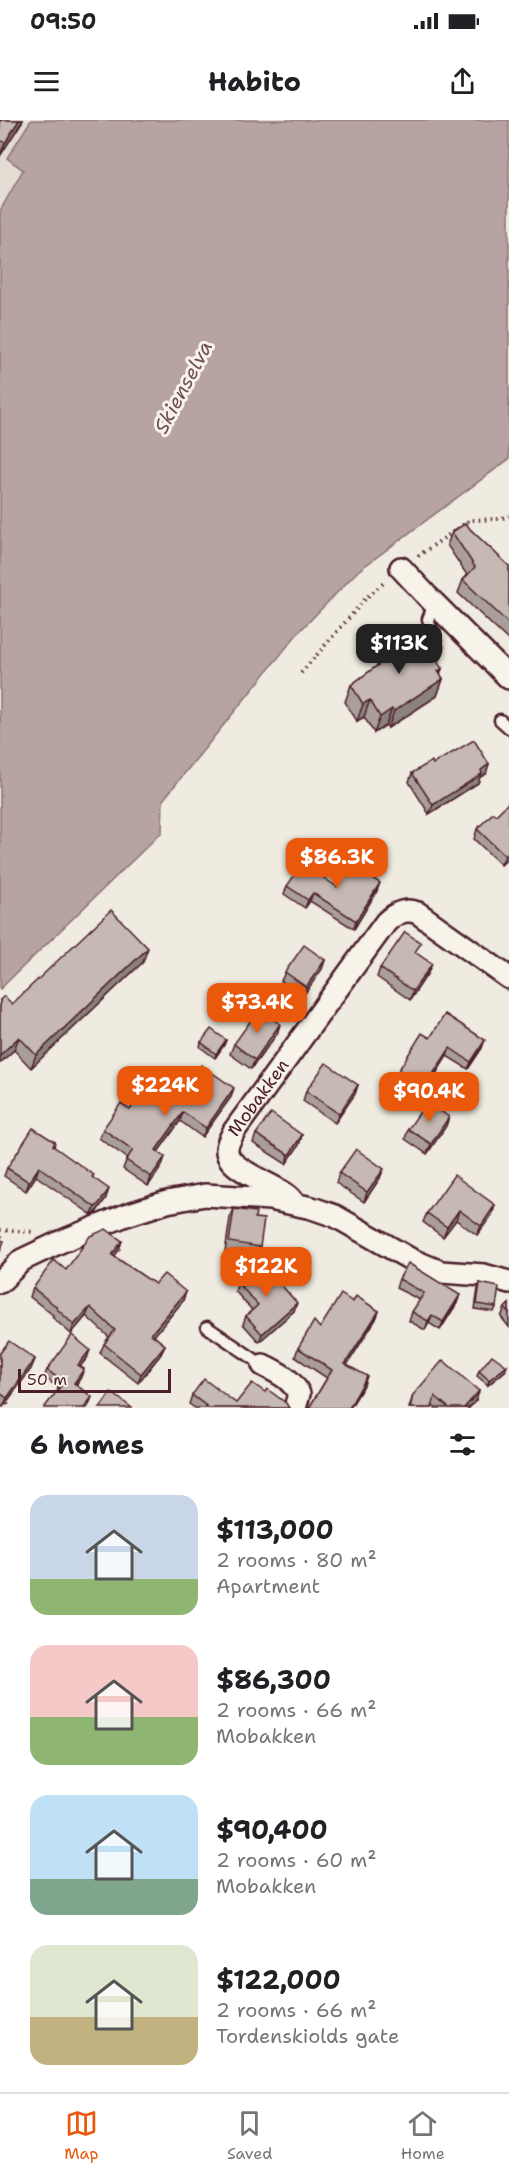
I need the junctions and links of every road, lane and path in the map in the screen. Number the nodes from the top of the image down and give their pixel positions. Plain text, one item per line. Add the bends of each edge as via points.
1 (401, 568) dead end
2 (434, 604) junction
3 (424, 664) edge
4 (509, 678) edge
5 (500, 720) dead end
6 (509, 728) edge
7 (509, 978) edge
8 (293, 1203) junction
9 (509, 1281) edge
10 (0, 1282) edge
11 (207, 1327) dead end
12 (262, 1365) joint
13 (3, 1392) edge
14 (9, 1408) edge
15 (294, 1408) edge

1 - 2 street
2 - 3 lane via 428,619 437,647
2 - 4 street
5 - 6 lane
7 - 8 street, Mobakken via 412,911 393,916 380,928 234,1131 227,1148 228,1157 239,1168 285,1193
8 - 9 street, Mobakken via 335,1216 441,1272
8 - 10 street, Mobakken via 205,1195 167,1202 126,1215 22,1260
11 - 12 lane
12 - 15 street via 295,1385 299,1394
13 - 14 path

